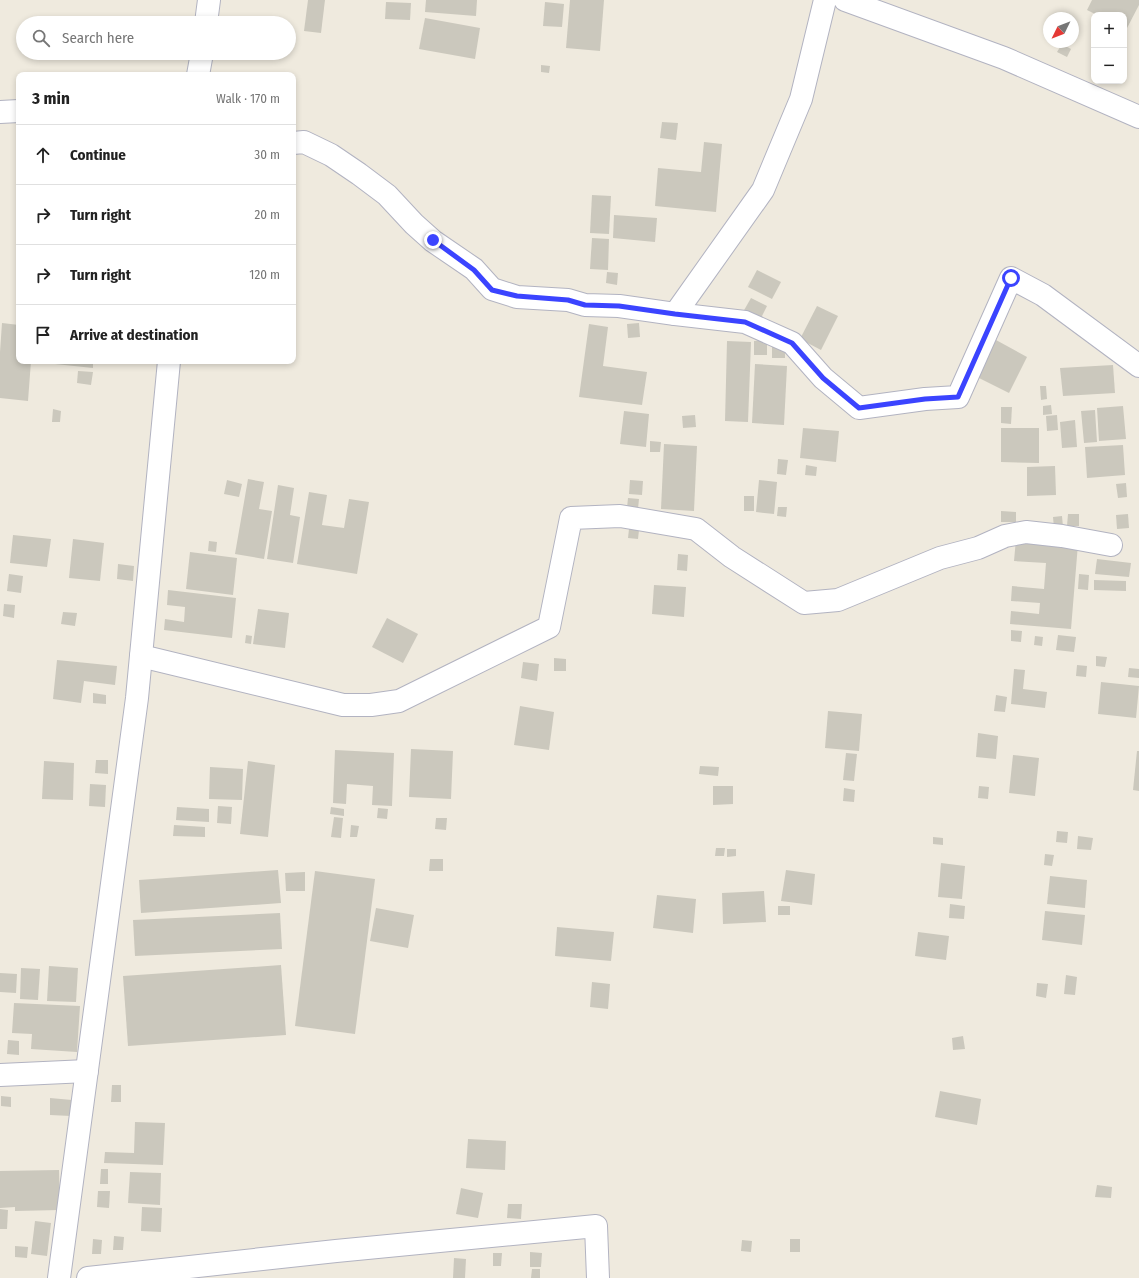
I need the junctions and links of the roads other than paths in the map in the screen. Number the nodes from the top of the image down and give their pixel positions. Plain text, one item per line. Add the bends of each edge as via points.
1 (209, 0) edge
2 (825, 0) edge
3 (844, 0) edge
4 (207, 16) edge
5 (201, 60) edge
6 (199, 72) edge
7 (16, 111) edge
8 (0, 112) edge
9 (1139, 117) edge
10 (296, 143) edge
11 (675, 314) junction
12 (169, 364) edge
13 (1139, 366) edge
14 (1111, 545) dead end
15 (141, 656) junction
16 (87, 1071) junction
17 (0, 1075) edge
18 (59, 1278) edge
19 (88, 1278) edge
20 (598, 1278) edge

1 - 4 street
2 - 11 street via 801,99 763,190
3 - 9 street via 1004,58
5 - 6 street
7 - 8 street
10 - 11 street via 304,142 331,154 387,195 414,224 474,270 492,290 517,296 561,299 585,305 619,306
11 - 13 street via 745,322 792,343 823,378 859,408 958,397 1011,278 1043,295
12 - 15 street
14 - 15 street via 1026,532 1005,536 978,548 940,558 838,600 804,603 732,557 696,529 620,516 571,518 549,627 399,700 343,706
15 - 16 street
16 - 17 street
16 - 18 street
19 - 20 street via 596,1226

